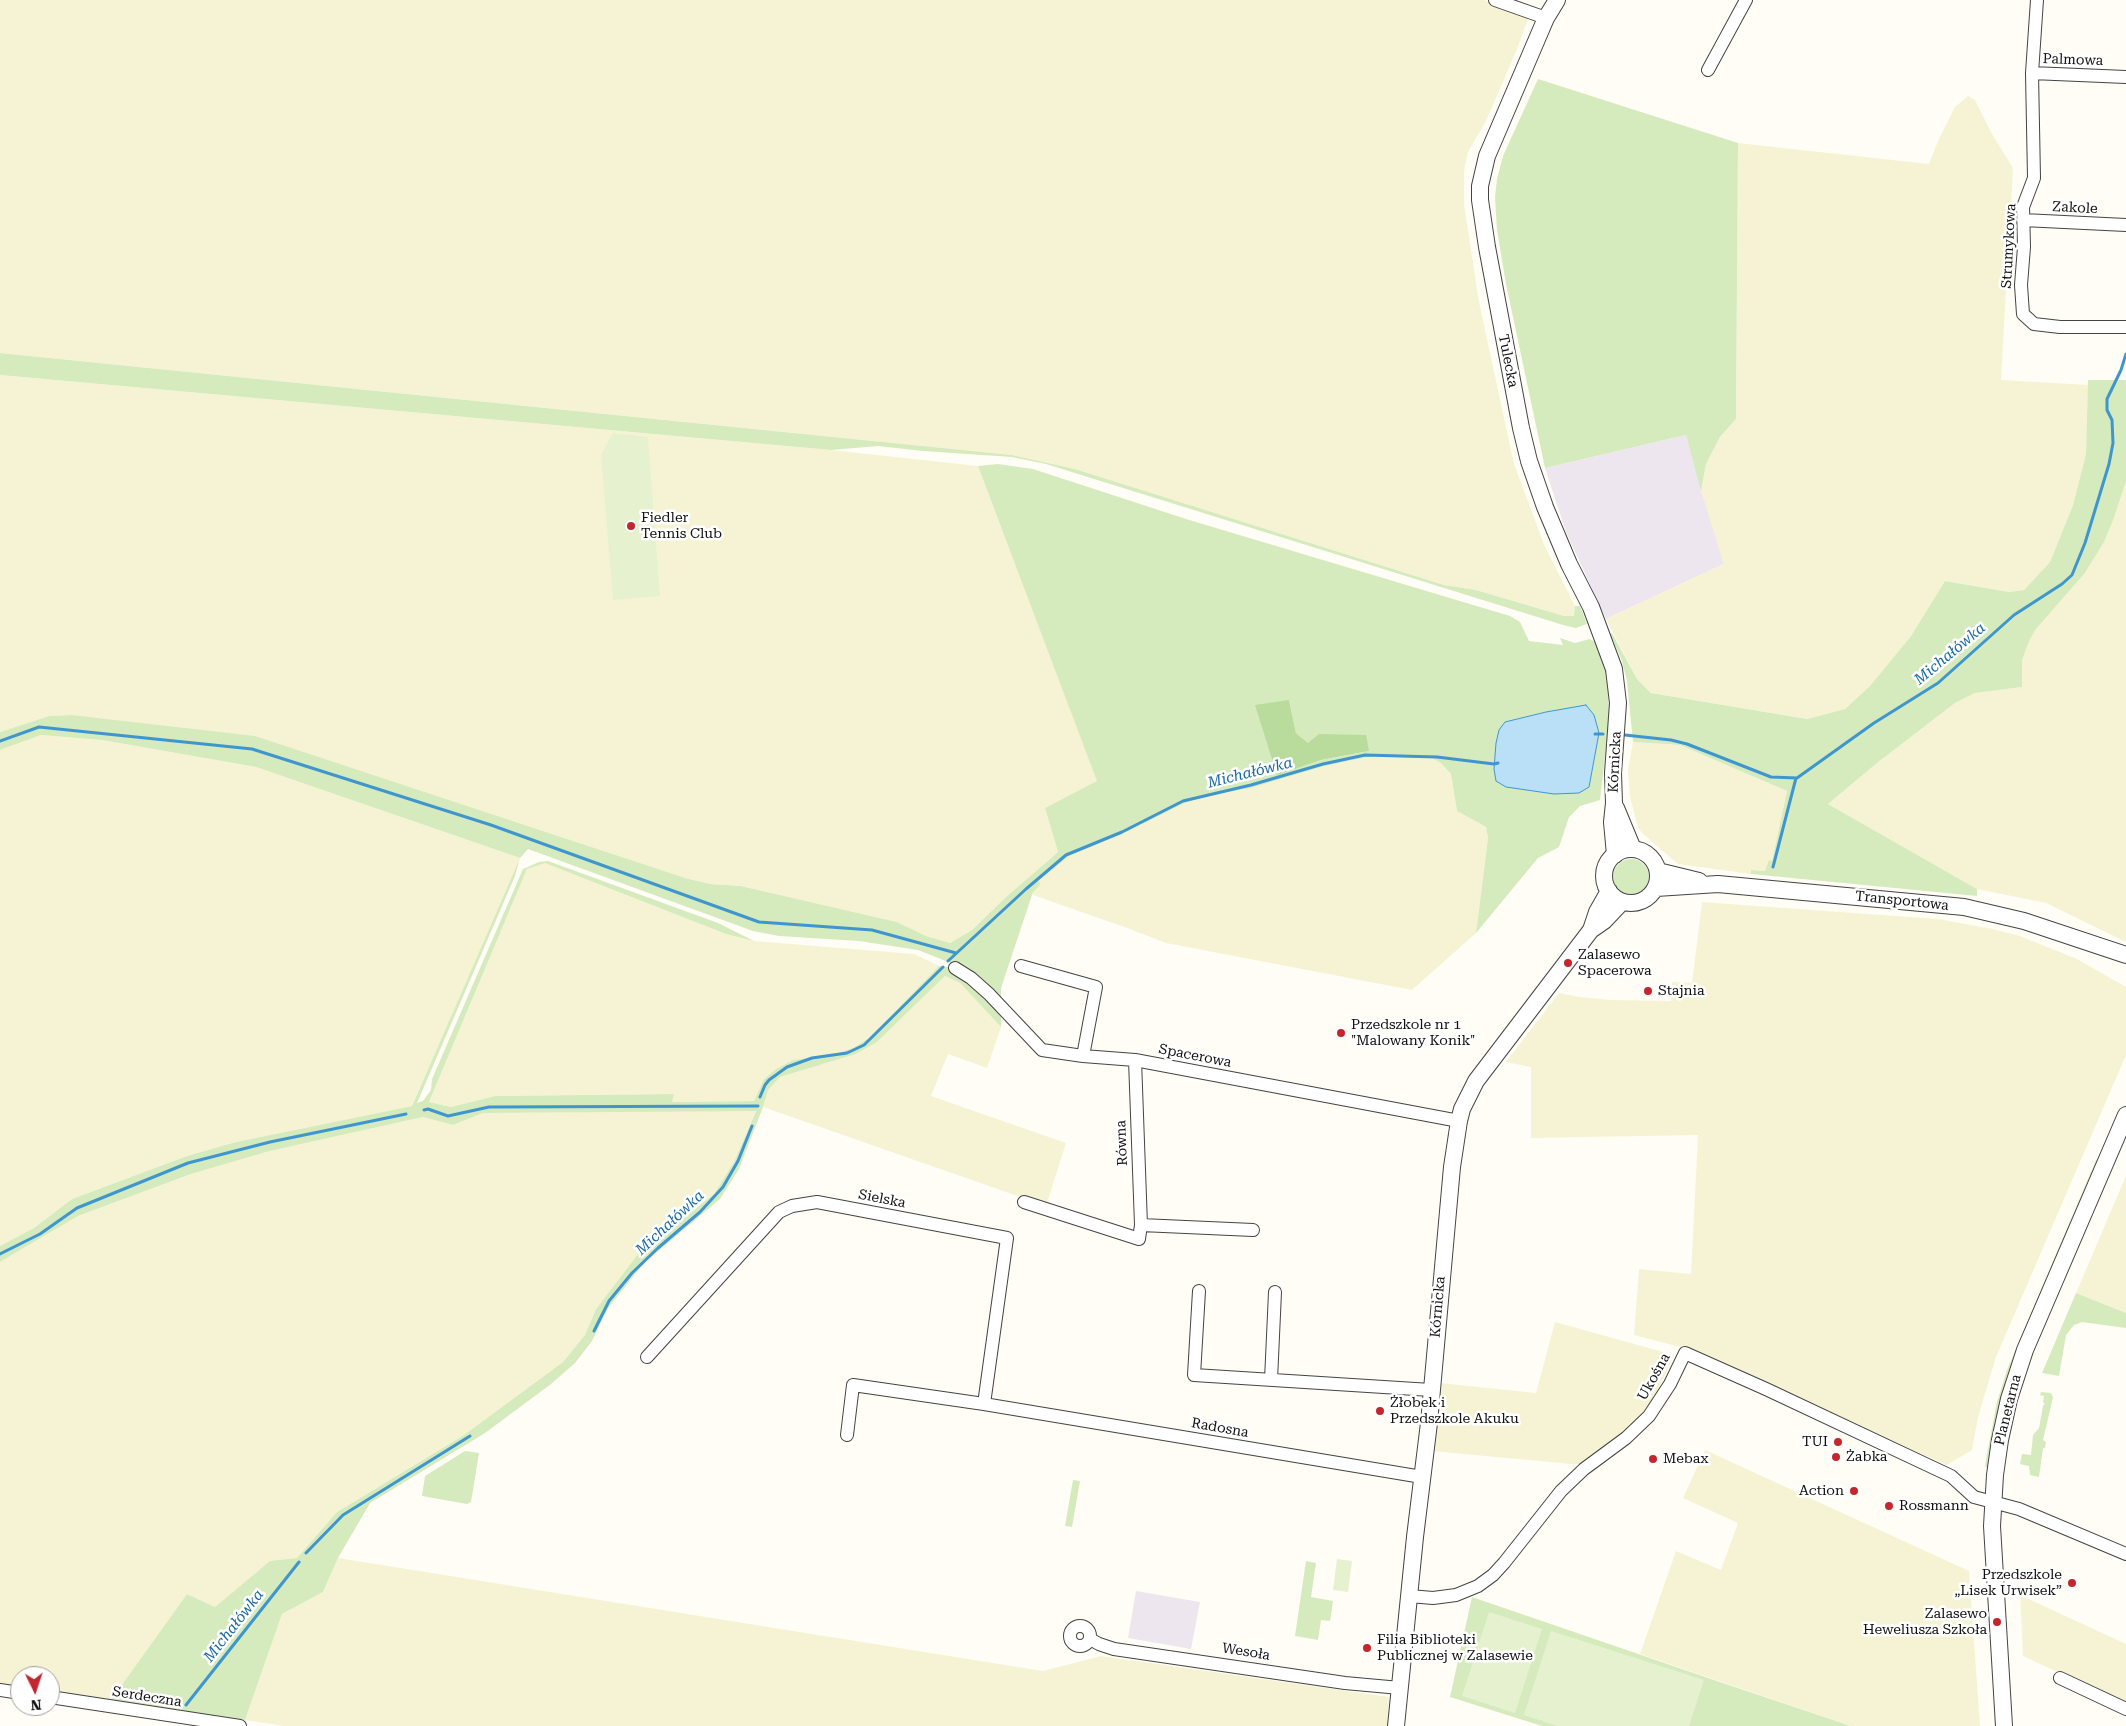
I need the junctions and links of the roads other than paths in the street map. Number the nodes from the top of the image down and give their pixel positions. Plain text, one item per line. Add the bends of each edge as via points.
1 (1495, 0) edge
2 (1557, 0) edge
3 (1746, 0) edge
4 (2037, 0) edge
5 (1546, 18) junction
6 (1708, 70) dead end
7 (2032, 73) junction
8 (2126, 77) edge
9 (2023, 220) junction
10 (2126, 225) edge
11 (2126, 327) edge
12 (1618, 721) joint
13 (1614, 803) junction
14 (1633, 849) junction
15 (1615, 854) junction
16 (1658, 871) junction
17 (1711, 884) junction
18 (1656, 888) junction
19 (1608, 891) junction
20 (1622, 902) junction
21 (1591, 930) junction
22 (2088, 943) junction
23 (2126, 955) edge
24 (2126, 964) edge
25 (1021, 966) dead end
26 (955, 968) dead end
27 (1083, 1056) junction
28 (1135, 1060) junction
29 (2126, 1115) edge
30 (1459, 1121) junction
31 (1024, 1202) dead end
32 (1141, 1225) junction
33 (1253, 1230) dead end
34 (1198, 1291) dead end
35 (1275, 1292) dead end
36 (647, 1357) dead end
37 (1271, 1380) junction
38 (1431, 1390) junction
39 (984, 1404) junction
40 (847, 1435) dead end
41 (1422, 1477) junction
42 (1993, 1501) junction
43 (2126, 1554) edge
44 (1409, 1596) junction
45 (1090, 1639) dead end
46 (2060, 1678) dead end
47 (1400, 1688) junction
48 (60, 1699) edge
49 (2126, 1709) edge
50 (240, 1726) edge
51 (1396, 1726) edge
52 (2004, 1726) edge

1 - 5 street
2 - 5 street, Tulecka
3 - 6 street
4 - 7 street, Palmowa
5 - 12 street, Tulecka via 1487,156 1480,186 1481,210 1521,428 1545,508 1591,607 1614,669 1618,688
7 - 8 street, Palmowa
7 - 9 street, Strumykowa via 2034,178 2023,207
9 - 10 street, Zakole
9 - 11 street, Strumykowa via 2023,314 2034,324
12 - 13 street, Kórnicka via 1613,767
13 - 14 street, Kórnicka
13 - 15 street, Kórnicka
14 - 15 street
14 - 16 street via 1649,856
15 - 19 street via 1605,871
16 - 17 street, Transportowa
16 - 18 street
17 - 18 street, Transportowa
17 - 22 street, Transportowa via 1964,907 2024,921
18 - 20 street via 1645,900 1630,904
19 - 20 street
19 - 21 street, Kórnicka
20 - 21 street, Kórnicka
21 - 30 street, Kórnicka via 1476,1081
22 - 23 street, Transportowa
22 - 24 street, Transportowa
25 - 27 street via 1096,988
26 - 27 street, Spacerowa via 990,994 1042,1050
27 - 28 street, Spacerowa
28 - 30 street, Spacerowa
28 - 32 street, Równa
29 - 42 street, Planetarna via 2014,1381 2000,1440
30 - 38 street, Kórnicka
31 - 32 street via 1139,1238
32 - 33 street
34 - 37 street via 1194,1375
35 - 37 street
36 - 39 street, Sielska via 779,1212 817,1202 1007,1238
37 - 38 street
38 - 41 street, Kórnicka
39 - 40 street, Radosna via 853,1385
39 - 41 street, Radosna
41 - 44 street, Kórnicka
42 - 43 street via 2026,1511
42 - 44 street, Ukośna via 1974,1497 1951,1476 1685,1353 1649,1416 1561,1490 1493,1574 1478,1586 1456,1596
42 - 52 street, Planetarna
44 - 47 street, Kórnicka
45 - 47 street, Wesoła via 1114,1648 1345,1683
46 - 49 street
47 - 51 street, Kórnicka
48 - 50 street, Serdeczna

